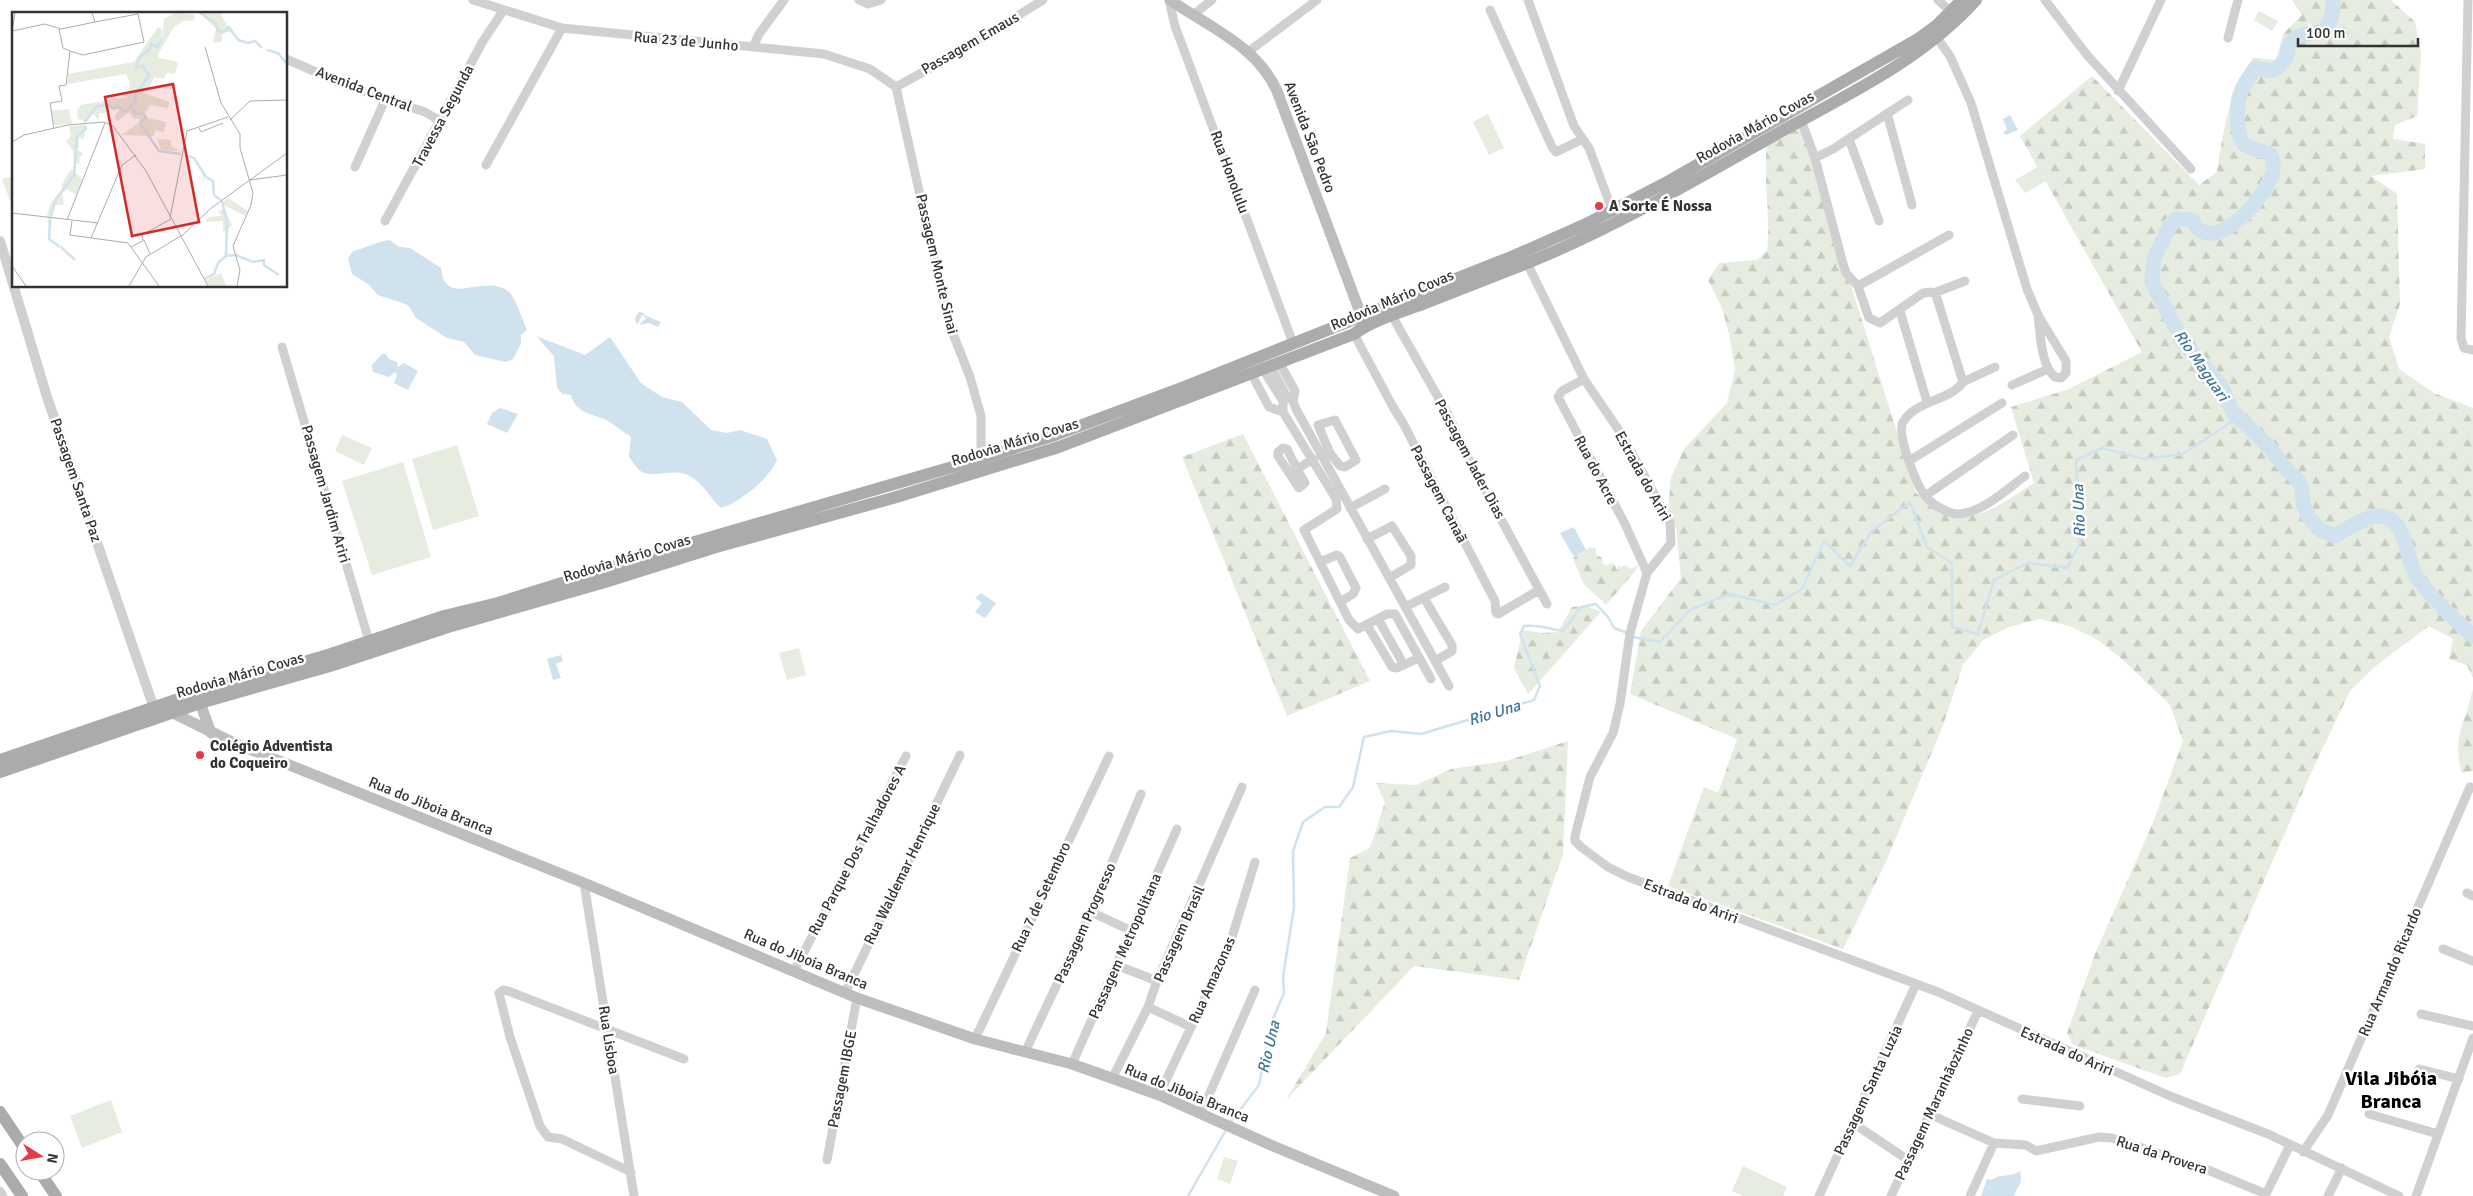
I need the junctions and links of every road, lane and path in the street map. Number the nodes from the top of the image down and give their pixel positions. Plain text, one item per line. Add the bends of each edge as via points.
1 (473, 0) edge
2 (784, 0) edge
3 (859, 0) edge
4 (881, 0) edge
5 (1043, 0) edge
6 (1170, 0) edge
7 (1212, 0) edge
8 (1317, 0) edge
9 (1528, 0) edge
10 (1938, 0) edge
11 (1962, 0) edge
12 (1976, 0) edge
13 (2045, 0) edge
14 (2161, 0) edge
15 (2238, 0) edge
16 (2468, 0) edge
17 (1490, 10) dead end
18 (503, 11) junction
19 (1951, 12) junction
20 (1193, 15) junction
21 (562, 28) junction
22 (1937, 38) junction
23 (2228, 38) dead end
24 (753, 47) junction
25 (1248, 52) junction
26 (288, 59) edge
27 (896, 87) junction
28 (2118, 91) junction
29 (386, 98) junction
30 (1908, 100) dead end
31 (1886, 113) junction
32 (1801, 120) junction
33 (440, 121) junction
34 (2470, 130) edge
35 (1763, 135) junction
36 (1582, 139) junction
37 (1849, 139) junction
38 (1815, 158) junction
39 (486, 165) dead end
40 (355, 167) dead end
41 (2191, 169) dead end
42 (1912, 205) dead end
43 (1613, 212) junction
44 (385, 221) dead end
45 (1879, 221) dead end
46 (1948, 235) dead end
47 (0, 241) edge
48 (1527, 263) junction
49 (12, 281) edge
50 (1965, 281) dead end
51 (1858, 286) junction
52 (14, 288) edge
53 (1934, 293) junction
54 (1900, 311) junction
55 (1391, 314) junction
56 (2038, 315) junction
57 (1363, 321) junction
58 (1354, 334) junction
59 (1293, 343) junction
60 (282, 347) dead end
61 (2473, 350) edge
62 (1266, 367) junction
63 (1995, 367) dead end
64 (2048, 369) junction
65 (1584, 379) junction
66 (1963, 382) junction
67 (2012, 384) dead end
68 (1927, 402) junction
69 (2002, 403) dead end
70 (1283, 412) junction
71 (2013, 435) dead end
72 (1321, 456) junction
73 (1909, 461) junction
74 (982, 464) junction
75 (967, 468) junction
76 (1298, 469) dead end
77 (2025, 476) dead end
78 (1385, 489) dead end
79 (1925, 496) junction
80 (1350, 508) junction
81 (1367, 539) junction
82 (1320, 562) junction
83 (1647, 573) junction
84 (1389, 578) junction
85 (1445, 587) dead end
86 (1539, 590) junction
87 (1424, 598) junction
88 (1340, 602) junction
89 (1547, 604) dead end
90 (1405, 607) junction
91 (1378, 620) junction
92 (1367, 625) junction
93 (369, 641) junction
94 (1419, 658) junction
95 (1436, 660) junction
96 (1404, 665) junction
97 (1431, 679) dead end
98 (1450, 686) dead end
99 (198, 698) junction
100 (169, 708) junction
101 (155, 712) junction
102 (211, 733) junction
103 (66, 743) junction
104 (960, 754) dead end
105 (906, 756) dead end
106 (1109, 756) dead end
107 (3, 762) edge
108 (0, 779) edge
109 (1242, 787) dead end
110 (2470, 787) dead end
111 (1141, 794) dead end
112 (1177, 829) dead end
113 (1255, 862) dead end
114 (584, 883) junction
115 (1091, 912) junction
116 (1132, 931) junction
117 (2443, 949) dead end
118 (2473, 960) edge
119 (1116, 965) junction
120 (794, 971) junction
121 (1157, 981) junction
122 (1916, 984) junction
123 (1255, 990) dead end
124 (844, 992) junction
125 (858, 998) junction
126 (1148, 1007) junction
127 (1978, 1011) junction
128 (2421, 1014) dead end
129 (2473, 1026) edge
130 (1191, 1027) junction
131 (607, 1029) junction
132 (2473, 1038) edge
133 (975, 1039) junction
134 (1026, 1050) junction
135 (684, 1060) dead end
136 (1072, 1064) junction
137 (2419, 1069) dead end
138 (1112, 1079) junction
139 (2459, 1079) junction
140 (1159, 1095) junction
141 (2022, 1099) dead end
142 (2080, 1106) dead end
143 (0, 1112) edge
144 (1201, 1113) junction
145 (1929, 1114) junction
146 (2369, 1114) dead end
147 (1853, 1123) junction
148 (2438, 1134) junction
149 (15, 1135) edge
150 (1994, 1143) junction
151 (2290, 1145) junction
152 (2303, 1152) junction
153 (827, 1160) dead end
154 (1908, 1160) junction
155 (0, 1164) edge
156 (2342, 1168) junction
157 (631, 1172) junction
158 (46, 1181) edge
159 (0, 1191) edge
160 (2266, 1195) edge
161 (2394, 1195) edge
162 (3, 1196) edge
163 (22, 1196) edge
164 (56, 1196) edge
165 (634, 1196) edge
166 (1394, 1196) edge
167 (1819, 1196) edge
168 (1891, 1196) edge
169 (1970, 1196) edge
170 (2328, 1196) edge
171 (2416, 1196) edge

1 - 18 street, Rua 23 de Junho
2 - 24 street via 758,34
3 - 4 street via 868,4
5 - 27 street, Passagem Emaus
6 - 20 main road, Avenida São Pedro
6 - 59 street, Rua Honolulu via 1175,26
7 - 20 street
8 - 25 street
9 - 36 street via 1574,126
10 - 19 street
11 - 19 main road, Rodovia Mário Covas
12 - 22 main road, Rodovia Mário Covas
13 - 28 street
14 - 28 street
15 - 23 street
16 - 34 street
17 - 36 street via 1552,147 1556,152
18 - 21 street, Rua 23 de Junho
18 - 33 street, Travessa Segunda
19 - 35 main road, Rodovia Mário Covas via 1918,39
20 - 25 main road, Avenida São Pedro
21 - 24 street, Rua 23 de Junho
21 - 39 street
22 - 32 main road, Rodovia Mário Covas
22 - 56 street via 1950,56 1965,88 2017,259
24 - 27 street, Rua 23 de Junho via 813,52 847,60 870,69
25 - 57 main road, Avenida São Pedro via 1266,69 1277,91
26 - 29 street, Avenida Central via 348,86
27 - 74 street, Passagem Monte Sinai via 948,321 970,376 981,416
28 - 41 street
29 - 33 street, Avenida Central
29 - 40 street
30 - 31 street
31 - 37 street
31 - 42 street
32 - 35 main road, Rodovia Mário Covas
32 - 38 street
33 - 44 street, Travessa Segunda
34 - 61 street via 2461,338 2463,346
35 - 43 main road, Rodovia Mário Covas
35 - 48 main road, Rodovia Mário Covas via 1660,199
36 - 43 street via 1593,158
37 - 38 street
37 - 45 street
38 - 51 street via 1846,273
43 - 57 main road, Rodovia Mário Covas
46 - 51 street
47 - 49 street, Passagem Santa Paz
48 - 55 main road, Rodovia Mário Covas
48 - 65 street, Estrada do Ariri
50 - 53 street
51 - 54 street via 1872,321 1885,322
52 - 101 street, Passagem Santa Paz via 47,397
53 - 54 street via 1923,293
53 - 66 street
54 - 68 street
55 - 57 main road, Rodovia Mário Covas
55 - 86 street, Passagem Jader Dias via 1447,413
56 - 64 street
56 - 64 street via 2068,367 2061,378 2055,377
57 - 58 main road, Rodovia Mário Covas
57 - 59 main road, Rodovia Mário Covas
58 - 62 main road, Rodovia Mário Covas
58 - 86 street, Passagem Canaã via 1495,601 1496,612 1498,614
59 - 74 main road, Rodovia Mário Covas
60 - 93 street, Passagem Jardim Ariri
62 - 70 street via 1282,400
62 - 70 street via 1269,407
62 - 72 street via 1293,401
62 - 74 main road, Rodovia Mário Covas via 1059,447
63 - 66 street
64 - 67 street
65 - 83 street, Estrada do Ariri via 1622,435 1670,523 1671,543
65 - 83 street, Rua do Acre via 1562,391 1558,397
66 - 68 street via 1956,390
68 - 73 street via 1907,417 1902,425
69 - 73 street
70 - 72 street
71 - 79 street
72 - 72 street via 1345,467 1356,460 1337,422 1332,420 1318,425
72 - 76 street
72 - 80 street
72 - 82 street via 1338,506 1337,510 1304,530
73 - 79 street
74 - 75 main road, Rodovia Mário Covas
75 - 93 main road, Rodovia Mário Covas via 676,548
75 - 99 main road, Rodovia Mário Covas via 893,498 716,547 448,627 330,666
77 - 79 street via 1984,505 1967,512 1949,512
78 - 80 street
80 - 81 street
81 - 84 street
81 - 84 street via 1392,526 1411,556 1411,565
82 - 88 street
82 - 88 street via 1337,555 1340,557 1356,588 1353,594
83 - 122 street, Estrada do Ariri via 1630,633 1612,733 1590,777 1577,824 1575,836 1578,844 1628,878
84 - 90 street
85 - 87 street
86 - 89 street, Passagem Jader Dias
87 - 90 street
87 - 95 street via 1452,646 1452,651
88 - 92 street via 1355,628
90 - 95 street
91 - 92 street
91 - 94 street via 1387,614 1395,614
91 - 96 street
92 - 96 street via 1392,667
93 - 99 main road, Rodovia Mário Covas
94 - 96 street
94 - 97 street
95 - 98 street
99 - 100 main road, Rodovia Mário Covas
99 - 102 main road
100 - 101 main road, Rodovia Mário Covas
100 - 102 main road, Rua do Jiboia Branca
101 - 103 main road, Rodovia Mário Covas
102 - 114 main road, Rua do Jiboia Branca
103 - 107 main road, Rodovia Mário Covas
103 - 107 main road
103 - 108 main road
104 - 124 street, Rua Waldemar Henrique
105 - 120 street, Rua Parque Dos Tralhadores A
106 - 133 street, Rua 7 de Setembro
109 - 121 street, Passagem Brasil
110 - 152 street, Rua Armando Ricardo via 2328,1114
111 - 115 street, Passagem Progresso
112 - 116 street, Passagem Metropolitana
113 - 130 street, Rua Amazonas via 1229,946
114 - 120 main road, Rua do Jiboia Branca
114 - 131 street, Rua Lisboa
115 - 116 street
115 - 134 street, Passagem Progresso
116 - 119 street, Passagem Metropolitana
117 - 118 street
119 - 121 street
119 - 136 street, Passagem Metropolitana
120 - 124 main road, Rua do Jiboia Branca
121 - 126 street, Passagem Brasil
122 - 127 street, Estrada do Ariri
122 - 147 street, Passagem Santa Luzia
123 - 144 street
124 - 125 main road, Rua do Jiboia Branca
125 - 133 main road, Rua do Jiboia Branca
125 - 153 street, Passagem IBGE
126 - 130 street
126 - 138 street, Passagem Brasil
127 - 145 street, Passagem Maranhãozinho
127 - 151 street, Estrada do Ariri
128 - 129 street
130 - 140 street, Rua Amazonas
131 - 135 street
131 - 157 street, Rua Lisboa
131 - 157 street via 508,991 499,993 540,1126 548,1138 562,1139
132 - 139 street
133 - 134 main road, Rua do Jiboia Branca
134 - 136 main road, Rua do Jiboia Branca
136 - 138 main road, Rua do Jiboia Branca
137 - 139 street
138 - 140 main road, Rua do Jiboia Branca
139 - 148 street
140 - 144 main road, Rua do Jiboia Branca
141 - 142 street
143 - 149 main road
144 - 166 main road, Rua do Jiboia Branca
145 - 150 street
145 - 154 street, Passagem Maranhãozinho
146 - 148 street
147 - 154 street
147 - 167 street, Passagem Santa Luzia
148 - 171 street
150 - 160 street, Rua da Provera via 2026,1145 2041,1151 2085,1140 2112,1138 2199,1167
150 - 169 street
151 - 152 street, Estrada do Ariri
151 - 160 street
152 - 156 street, Estrada do Ariri
154 - 168 street, Passagem Maranhãozinho
155 - 163 main road
156 - 161 street, Estrada do Ariri
156 - 170 street
157 - 165 street, Rua Lisboa
158 - 164 main road
159 - 162 street

